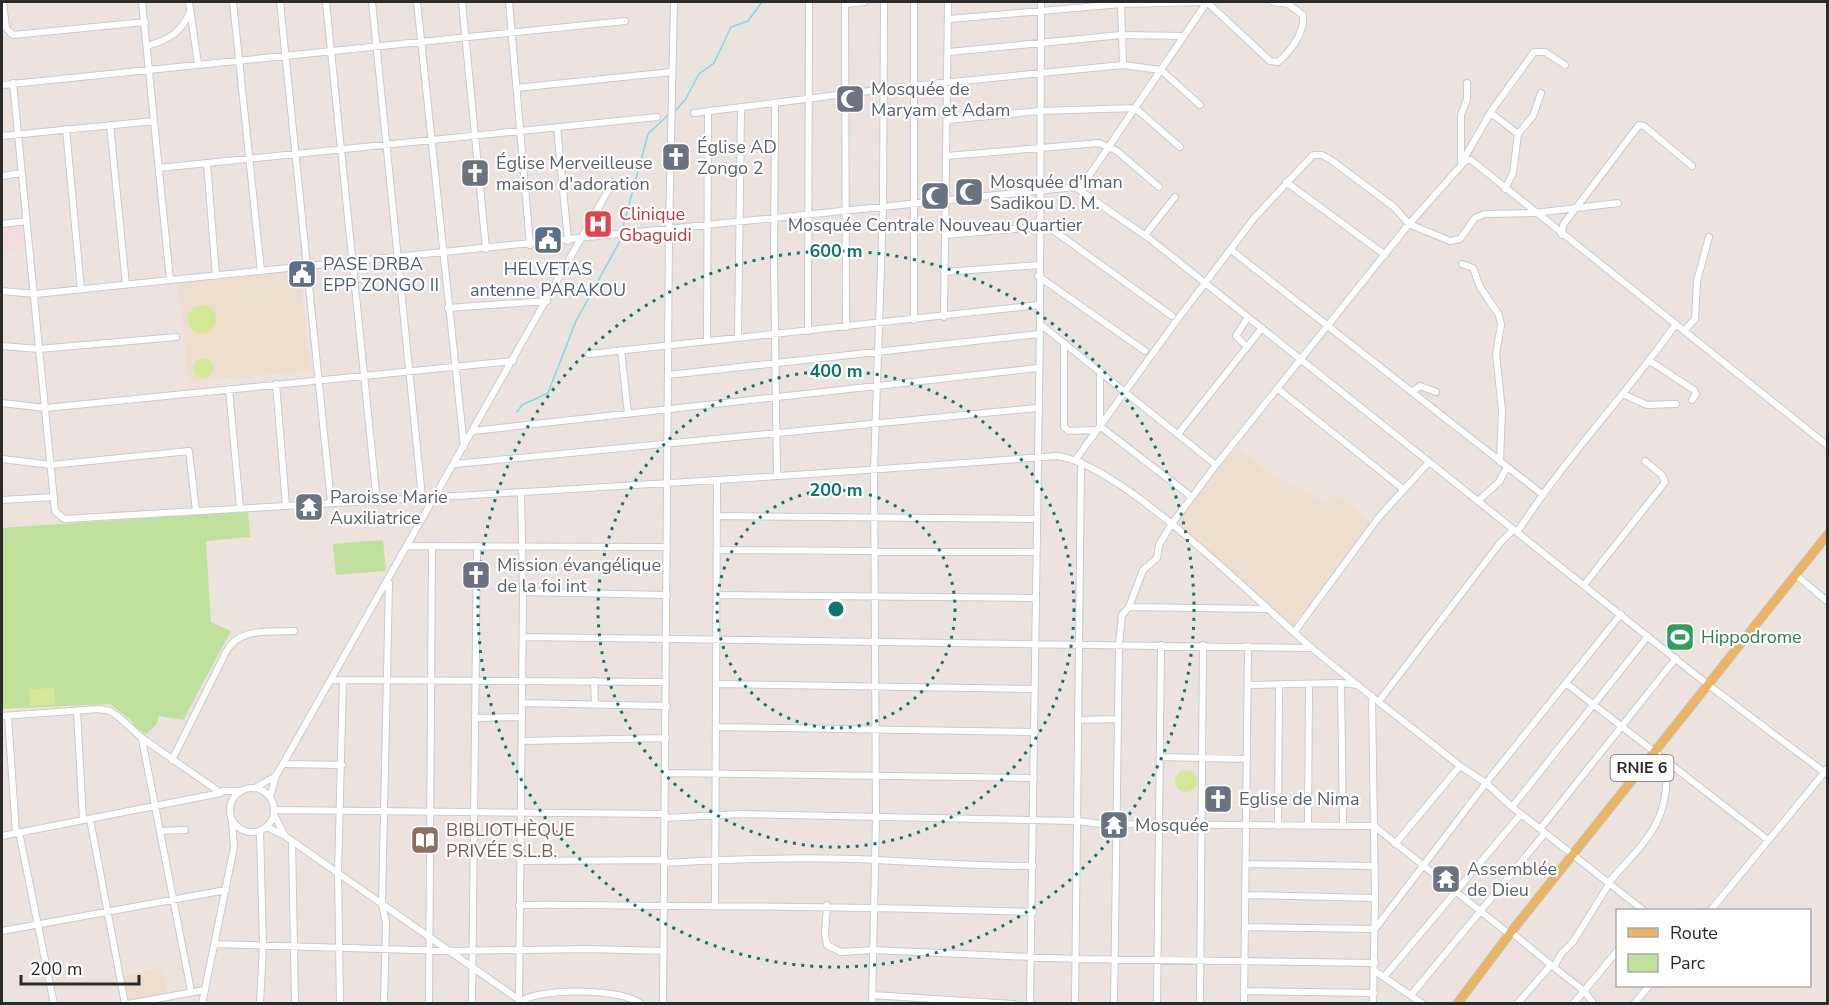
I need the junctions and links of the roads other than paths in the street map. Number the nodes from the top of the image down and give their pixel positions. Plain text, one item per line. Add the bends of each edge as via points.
1 (3, 2) edge
2 (142, 2) edge
3 (189, 2) edge
4 (233, 2) edge
5 (280, 2) edge
6 (326, 2) edge
7 (372, 2) edge
8 (417, 2) edge
9 (462, 2) edge
10 (509, 2) edge
11 (674, 2) edge
12 (809, 2) edge
13 (864, 2) edge
14 (884, 2) edge
15 (914, 2) edge
16 (948, 2) edge
17 (1041, 2) edge
18 (1206, 2) edge
19 (1273, 2) edge
20 (845, 3) edge
21 (1121, 3) edge
22 (1041, 10) junction
23 (191, 12) junction
24 (950, 19) junction
25 (625, 21) dead end
26 (144, 22) junction
27 (510, 33) junction
28 (1121, 35) junction
29 (1183, 36) junction
30 (466, 37) junction
31 (421, 41) junction
32 (1041, 43) junction
33 (375, 45) junction
34 (147, 46) junction
35 (332, 51) junction
36 (949, 52) junction
37 (285, 54) junction
38 (238, 60) junction
39 (198, 64) junction
40 (1123, 65) junction
41 (1565, 65) dead end
42 (149, 69) junction
43 (1161, 70) junction
44 (672, 72) junction
45 (1040, 74) junction
46 (13, 83) junction
47 (1467, 83) dead end
48 (947, 84) junction
49 (2, 85) edge
50 (915, 86) junction
51 (516, 88) junction
52 (883, 90) junction
53 (1541, 93) dead end
54 (845, 94) junction
55 (810, 99) junction
56 (776, 105) junction
57 (1200, 105) dead end
58 (741, 108) junction
59 (1135, 108) junction
60 (708, 111) junction
61 (1040, 111) junction
62 (694, 113) dead end
63 (1491, 113) junction
64 (657, 117) dead end
65 (947, 120) junction
66 (154, 121) junction
67 (110, 125) junction
68 (557, 127) junction
69 (66, 129) junction
70 (520, 131) junction
71 (19, 134) junction
72 (1518, 134) junction
73 (476, 135) junction
74 (2, 136) edge
75 (431, 140) junction
76 (387, 144) junction
77 (1180, 147) dead end
78 (1040, 148) junction
79 (1107, 148) junction
80 (341, 149) junction
81 (296, 154) junction
82 (947, 156) junction
83 (251, 158) junction
84 (1463, 161) junction
85 (207, 163) junction
86 (1692, 166) dead end
87 (159, 168) junction
88 (22, 173) junction
89 (2, 176) edge
90 (613, 182) dead end
91 (1286, 182) junction
92 (1159, 188) dead end
93 (1080, 189) junction
94 (1505, 189) junction
95 (1039, 191) junction
96 (1174, 197) dead end
97 (945, 201) junction
98 (1618, 203) dead end
99 (913, 204) junction
100 (883, 208) junction
101 (1576, 208) junction
102 (846, 212) junction
103 (1535, 213) junction
104 (809, 216) junction
105 (775, 219) junction
106 (27, 221) junction
107 (740, 223) junction
108 (2, 224) edge
109 (1039, 224) junction
110 (1409, 224) junction
111 (709, 226) junction
112 (669, 231) junction
113 (945, 235) junction
114 (1145, 235) junction
115 (1562, 235) junction
116 (1709, 237) dead end
117 (582, 239) junction
118 (568, 241) junction
119 (530, 244) junction
120 (486, 249) junction
121 (1231, 250) junction
122 (442, 253) junction
123 (1385, 255) junction
124 (398, 258) junction
125 (353, 262) junction
126 (1462, 264) dead end
127 (1039, 265) junction
128 (306, 267) junction
129 (261, 271) junction
130 (944, 272) junction
131 (216, 276) junction
132 (1038, 276) junction
133 (170, 280) junction
134 (1204, 284) junction
135 (126, 285) junction
136 (81, 289) junction
137 (2, 291) edge
138 (35, 294) junction
139 (547, 301) junction
140 (1039, 305) junction
141 (448, 308) junction
142 (1172, 316) dead end
143 (944, 317) junction
144 (1248, 317) junction
145 (914, 320) junction
146 (878, 324) junction
147 (1040, 324) junction
148 (1676, 324) junction
149 (846, 327) junction
150 (1327, 327) junction
151 (1262, 328) junction
152 (808, 331) junction
153 (1684, 331) junction
154 (776, 334) junction
155 (1039, 334) junction
156 (176, 337) dead end
157 (738, 338) junction
158 (707, 341) junction
159 (1064, 343) junction
160 (668, 345) junction
161 (2, 346) edge
162 (1247, 347) junction
163 (39, 349) junction
164 (621, 350) junction
165 (878, 351) junction
166 (1145, 351) dead end
167 (589, 354) dead end
168 (1300, 361) junction
169 (1650, 361) junction
170 (513, 362) junction
171 (775, 363) junction
172 (455, 366) junction
173 (1038, 368) junction
174 (409, 371) junction
175 (1100, 372) junction
176 (668, 375) junction
177 (364, 376) junction
178 (319, 380) junction
179 (276, 384) junction
180 (877, 387) junction
181 (1628, 387) junction
182 (229, 389) junction
183 (1278, 389) junction
184 (1124, 391) junction
185 (1412, 392) junction
186 (1436, 392) dead end
187 (1623, 394) junction
188 (775, 398) junction
189 (1635, 399) junction
190 (1692, 400) dead end
191 (2, 403) edge
192 (1676, 404) dead end
193 (46, 408) junction
194 (1037, 408) junction
195 (668, 411) junction
196 (627, 414) junction
197 (876, 424) junction
198 (1098, 428) junction
199 (473, 431) junction
200 (776, 434) junction
201 (1178, 434) junction
202 (668, 444) junction
203 (1827, 446) edge
204 (464, 447) junction
205 (1037, 457) junction
206 (2, 459) edge
207 (1079, 460) junction
208 (1646, 461) dead end
209 (1429, 462) junction
210 (1500, 462) junction
211 (455, 464) junction
212 (51, 465) junction
213 (1216, 465) junction
214 (1507, 467) junction
215 (874, 469) junction
216 (777, 476) junction
217 (717, 480) junction
218 (668, 483) junction
219 (1403, 489) junction
220 (521, 492) junction
221 (1542, 494) junction
222 (436, 496) junction
223 (54, 497) junction
224 (422, 497) junction
225 (1192, 497) junction
226 (2, 500) edge
227 (1479, 500) junction
228 (331, 502) junction
229 (377, 502) junction
230 (286, 505) junction
231 (240, 508) junction
232 (196, 511) junction
233 (717, 516) junction
234 (874, 518) junction
235 (1036, 519) junction
236 (1172, 525) junction
237 (1518, 531) junction
238 (1827, 534) edge
239 (408, 546) junction
240 (432, 546) junction
241 (477, 546) junction
242 (523, 547) junction
243 (667, 547) junction
244 (717, 550) junction
245 (874, 551) junction
246 (1036, 552) junction
247 (1796, 575) junction
248 (389, 579) junction
249 (1584, 585) junction
250 (523, 592) junction
251 (667, 595) junction
252 (717, 595) junction
253 (874, 596) junction
254 (1036, 598) junction
255 (1827, 602) edge
256 (1129, 607) junction
257 (1266, 609) junction
258 (1622, 614) junction
259 (294, 631) dead end
260 (1294, 631) junction
261 (1648, 636) junction
262 (523, 637) junction
263 (666, 638) junction
264 (716, 639) junction
265 (873, 641) junction
266 (1035, 643) junction
267 (1080, 644) junction
268 (1119, 644) junction
269 (1161, 645) junction
270 (1203, 645) junction
271 (1248, 646) junction
272 (1311, 648) junction
273 (1676, 658) junction
274 (332, 680) junction
275 (342, 680) junction
276 (388, 680) junction
277 (432, 680) junction
278 (476, 681) junction
279 (522, 681) junction
280 (594, 681) junction
281 (666, 682) junction
282 (1341, 683) junction
283 (716, 684) junction
284 (1309, 684) junction
285 (1567, 684) junction
286 (1707, 684) junction
287 (1248, 685) junction
288 (1279, 685) junction
289 (1359, 685) junction
290 (874, 686) junction
291 (1034, 689) junction
292 (1372, 696) junction
293 (1379, 701) junction
294 (522, 703) junction
295 (595, 703) junction
296 (1594, 705) junction
297 (667, 706) junction
298 (77, 711) junction
299 (5, 716) edge
300 (522, 717) junction
301 (476, 718) junction
302 (1118, 719) junction
303 (1079, 720) junction
304 (1621, 727) junction
305 (717, 728) junction
306 (874, 730) junction
307 (1035, 732) junction
308 (142, 738) junction
309 (666, 738) junction
310 (522, 741) junction
311 (1654, 753) junction
312 (1160, 757) junction
313 (1202, 758) junction
314 (172, 759) junction
315 (1247, 759) junction
316 (1666, 762) junction
317 (285, 764) junction
318 (342, 765) junction
319 (1460, 766) junction
320 (1826, 770) edge
321 (666, 773) junction
322 (716, 774) junction
323 (276, 776) junction
324 (874, 776) junction
325 (1034, 778) junction
326 (1486, 783) junction
327 (255, 788) junction
328 (241, 791) junction
329 (222, 792) junction
330 (270, 797) junction
331 (232, 802) junction
332 (155, 807) junction
333 (1512, 807) junction
334 (385, 810) junction
335 (340, 811) junction
336 (430, 812) junction
337 (274, 813) junction
338 (476, 813) junction
339 (520, 813) junction
340 (1521, 814) junction
341 (665, 816) junction
342 (716, 816) junction
343 (876, 818) junction
344 (90, 819) junction
345 (83, 820) junction
346 (1033, 820) junction
347 (232, 821) junction
348 (1078, 821) junction
349 (1117, 825) junction
350 (1159, 825) junction
351 (1201, 825) junction
352 (1246, 825) junction
353 (1278, 826) junction
354 (1308, 826) junction
355 (1343, 826) junction
356 (1374, 826) junction
357 (263, 829) junction
358 (185, 830) dead end
359 (160, 831) junction
360 (244, 831) junction
361 (1542, 831) junction
362 (18, 832) junction
363 (2, 836) edge
364 (285, 836) junction
365 (1768, 840) junction
366 (292, 841) junction
367 (1395, 844) junction
368 (234, 847) junction
369 (1572, 855) junction
370 (875, 860) junction
371 (520, 861) junction
372 (665, 861) junction
373 (716, 861) junction
374 (1246, 864) junction
375 (1033, 866) junction
376 (1375, 866) junction
377 (1424, 866) junction
378 (338, 873) junction
379 (1608, 883) junction
380 (226, 890) junction
381 (1455, 892) junction
382 (1245, 895) junction
383 (173, 898) junction
384 (1375, 898) junction
385 (382, 904) junction
386 (519, 905) junction
387 (827, 905) junction
388 (664, 906) junction
389 (715, 906) junction
390 (874, 906) junction
391 (1642, 909) edge
392 (1712, 909) edge
393 (108, 911) junction
394 (1032, 912) junction
395 (1480, 912) junction
396 (39, 924) junction
397 (1245, 927) junction
398 (1375, 929) junction
399 (2, 931) edge
400 (1510, 933) junction
401 (428, 936) junction
402 (215, 944) junction
403 (263, 945) junction
404 (296, 946) junction
405 (340, 947) junction
406 (385, 948) junction
407 (430, 948) junction
408 (474, 949) junction
409 (519, 949) junction
410 (873, 950) junction
411 (449, 951) junction
412 (664, 951) junction
413 (1616, 951) edge
414 (1032, 957) junction
415 (1076, 959) junction
416 (1115, 960) junction
417 (1158, 960) junction
418 (1200, 960) junction
419 (1245, 960) junction
420 (471, 966) junction
421 (1552, 966) junction
422 (1375, 967) junction
423 (1384, 977) junction
424 (1648, 987) edge
425 (1581, 989) junction
426 (205, 990) junction
427 (190, 991) junction
428 (1245, 992) junction
429 (1374, 993) junction
430 (612, 994) junction
431 (872, 995) junction
432 (1410, 995) junction
433 (521, 1002) edge
434 (54, 1004) edge
435 (127, 1004) edge
436 (202, 1004) edge
437 (260, 1004) edge
438 (295, 1004) edge
439 (340, 1004) edge
440 (384, 1004) edge
441 (429, 1004) edge
442 (472, 1004) edge
443 (610, 1004) edge
444 (641, 1004) edge
445 (663, 1004) edge
446 (872, 1004) edge
447 (1013, 1004) edge
448 (1030, 1004) edge
449 (1075, 1004) edge
450 (1114, 1004) edge
451 (1157, 1004) edge
452 (1200, 1004) edge
453 (1244, 1004) edge
454 (1373, 1004) edge
455 (1423, 1004) edge
456 (1457, 1004) edge
457 (1518, 1004) edge
458 (1573, 1004) edge
459 (1594, 1004) edge
460 (1634, 1004) edge

1 - 26 street via 6,28 13,35
2 - 26 street
3 - 23 street
4 - 38 street
5 - 37 street
6 - 35 street
7 - 33 street
8 - 31 street
9 - 30 street
10 - 27 street
11 - 44 street
12 - 55 street
13 - 20 street
14 - 52 street
15 - 50 street
16 - 24 street
17 - 22 street
18 - 19 street via 1270,61 1278,62 1304,22 1303,15 1288,4
18 - 21 street
18 - 29 street
20 - 54 street
21 - 22 street
21 - 28 street
22 - 24 street
22 - 32 street
23 - 34 street via 184,28
23 - 39 street
24 - 36 street
25 - 27 street
26 - 34 street
27 - 30 street
27 - 51 street
28 - 29 street
28 - 32 street
28 - 40 street
29 - 43 street
30 - 31 street
30 - 73 street
31 - 33 street
31 - 75 street
32 - 36 street
32 - 45 street
33 - 35 street
33 - 76 street
34 - 42 street
35 - 37 street
35 - 80 street
36 - 48 street
37 - 38 street
37 - 81 street
38 - 39 street
38 - 83 street
39 - 42 street
40 - 43 street
40 - 45 street
41 - 63 street via 1545,52 1533,52
42 - 46 street
42 - 66 street
43 - 57 street
43 - 59 street
44 - 51 street
44 - 112 street
45 - 48 street
45 - 61 street
46 - 49 street
46 - 71 street
47 - 84 street via 1461,115
48 - 50 street
48 - 65 street
50 - 52 street
50 - 99 street
51 - 70 street
52 - 54 street
52 - 100 street
53 - 72 street via 1533,116
54 - 55 street
54 - 102 street
55 - 56 street
55 - 104 street
56 - 58 street
56 - 105 street
58 - 60 street
58 - 107 street
59 - 61 street
59 - 77 street
59 - 79 street
60 - 62 street
60 - 111 street
61 - 65 street
61 - 78 street
63 - 72 street
63 - 84 street
64 - 68 street
65 - 82 street
66 - 67 street
66 - 87 street
67 - 69 street
67 - 135 street
68 - 70 street
68 - 118 street
69 - 71 street
69 - 136 street
70 - 73 street
70 - 119 street
71 - 74 street
71 - 88 street
72 - 94 street via 1513,173
73 - 75 street
73 - 120 street
75 - 76 street
75 - 122 street
76 - 80 street
76 - 124 street
78 - 79 street via 1099,143
78 - 82 street
78 - 95 street
79 - 92 street via 1117,151
79 - 93 street
80 - 81 street
80 - 125 street
81 - 83 street
81 - 128 street
82 - 97 street
83 - 85 street
83 - 129 street
84 - 94 street via 1471,160
84 - 110 street
85 - 87 street
85 - 131 street
86 - 101 street via 1639,125
87 - 133 street
88 - 89 street
88 - 106 street
90 - 117 street
91 - 110 street via 1313,155 1322,155 1394,207
91 - 121 street
91 - 123 street
93 - 95 street
93 - 114 street
94 - 103 street
95 - 97 street
95 - 109 street
96 - 114 street
97 - 99 street
97 - 113 street
98 - 101 street
99 - 100 street
99 - 145 street
100 - 102 street
100 - 146 street
101 - 103 street
101 - 115 street via 1563,225
102 - 104 street
102 - 149 street
103 - 110 street via 1485,214 1474,218 1455,241
103 - 115 street
104 - 105 street
104 - 152 street
105 - 107 street
105 - 154 street
106 - 108 street
106 - 138 street
107 - 111 street
107 - 157 street
109 - 113 street
109 - 127 street
109 - 142 street
110 - 123 street
111 - 112 street
111 - 158 street
112 - 117 street
112 - 160 street
113 - 130 street
114 - 134 street
115 - 148 street
116 - 153 street via 1697,281 1695,319
117 - 118 street
117 - 139 street
118 - 119 street
119 - 120 street
120 - 122 street
121 - 134 street
121 - 150 street
122 - 124 street
122 - 141 street
123 - 150 street
124 - 125 street
124 - 174 street
125 - 128 street
125 - 177 street
126 - 210 street via 1473,268 1501,325 1496,354 1502,410
127 - 130 street
127 - 132 street
128 - 129 street
128 - 178 street
129 - 131 street
130 - 143 street
131 - 133 street
132 - 140 street
132 - 166 street
133 - 135 street
134 - 144 street
134 - 184 street
135 - 136 street
136 - 138 street
137 - 138 street
138 - 163 street
139 - 141 street
139 - 170 street
140 - 143 street
140 - 147 street
141 - 172 street
143 - 145 street
144 - 151 street
144 - 162 street via 1236,336
145 - 146 street
146 - 149 street
146 - 165 street
147 - 155 street
147 - 159 street
148 - 153 street
148 - 169 street
149 - 152 street
150 - 168 street
150 - 185 street
151 - 162 street
151 - 168 street
152 - 154 street
153 - 203 street
154 - 157 street
154 - 171 street
155 - 165 street
155 - 173 street
156 - 163 street
157 - 158 street
158 - 160 street
159 - 175 street
159 - 198 street via 1064,427 1069,431
160 - 164 street
160 - 176 street
161 - 163 street
162 - 201 street
163 - 193 street
164 - 167 street
164 - 196 street
165 - 171 street
165 - 180 street
168 - 183 street
168 - 209 street
169 - 181 street
169 - 190 street via 1694,390
170 - 172 street
170 - 199 street
171 - 176 street
171 - 188 street
172 - 174 street
172 - 204 street
173 - 180 street
173 - 194 street
174 - 177 street
174 - 224 street
175 - 184 street
175 - 198 street
176 - 195 street
177 - 178 street
177 - 229 street
178 - 179 street
178 - 228 street
179 - 182 street
179 - 230 street
180 - 188 street
180 - 197 street
181 - 187 street
181 - 189 street
182 - 193 street
182 - 231 street
183 - 213 street
183 - 219 street
184 - 198 street
184 - 201 street
185 - 186 street via 1419,386
185 - 210 street
187 - 189 street
187 - 221 street
188 - 195 street
188 - 200 street
189 - 192 street via 1647,405
191 - 193 street
193 - 212 street
194 - 197 street
194 - 205 street
195 - 196 street
195 - 202 street
196 - 199 street
197 - 200 street
197 - 215 street
198 - 207 street
198 - 225 street
199 - 204 street
200 - 202 street
200 - 216 street
201 - 213 street
202 - 211 street
202 - 218 street
204 - 211 street
205 - 207 street
205 - 215 street
205 - 235 street
206 - 212 street
207 - 236 street via 1104,473
207 - 267 street
208 - 249 street via 1665,482
209 - 219 street
209 - 227 street
210 - 214 street
211 - 222 street
212 - 223 street
212 - 232 street via 189,451
213 - 225 street
214 - 221 street
214 - 227 street via 1499,482
215 - 216 street
215 - 234 street
216 - 217 street
217 - 218 street
217 - 233 street
218 - 220 street
218 - 243 street
219 - 260 street
220 - 222 street
220 - 242 street
221 - 237 street
222 - 224 street
222 - 239 street
223 - 226 street
223 - 232 street via 55,511 64,519
224 - 229 street
225 - 236 street
227 - 237 street
228 - 229 street
228 - 230 street
230 - 231 street
231 - 232 street
233 - 234 street
233 - 244 street
234 - 235 street
234 - 245 street
235 - 246 street
236 - 256 street via 1159,545 1157,558 1143,570
236 - 257 street
237 - 249 street
237 - 293 street via 1513,530 1500,543
238 - 247 main road, RNIE 6
239 - 240 street
239 - 248 street
240 - 241 street
240 - 277 street
241 - 242 street
241 - 278 street
242 - 243 street
242 - 250 street
243 - 251 street
244 - 245 street
244 - 252 street
245 - 246 street
245 - 253 street
246 - 254 street
247 - 255 street
247 - 286 main road, RNIE 6
248 - 274 street
248 - 276 street
249 - 258 street
250 - 251 street
250 - 262 street
251 - 263 street
252 - 253 street
252 - 264 street
253 - 254 street
253 - 265 street
254 - 266 street
256 - 257 street
256 - 268 street via 1121,619
257 - 260 street
258 - 261 street
258 - 285 street
259 - 314 street via 251,633 236,638
260 - 272 street
261 - 273 street
261 - 296 street
262 - 263 street
262 - 279 street
263 - 264 street
263 - 281 street
264 - 265 street
264 - 283 street
265 - 266 street
265 - 290 street
266 - 267 street
266 - 291 street
267 - 268 street
267 - 303 street
268 - 269 street
268 - 302 street
269 - 270 street
269 - 312 street
270 - 271 street
270 - 313 street
271 - 272 street
271 - 287 street
272 - 289 street
273 - 286 street
273 - 304 street
274 - 275 street
274 - 317 street
275 - 276 street
275 - 318 street
276 - 277 street
276 - 334 street
277 - 278 street
277 - 336 street
278 - 279 street
278 - 301 street
279 - 280 street
279 - 294 street
280 - 281 street
280 - 295 street
281 - 297 street
282 - 284 street
282 - 289 street
282 - 355 street
283 - 290 street
283 - 305 street
284 - 288 street
284 - 354 street
285 - 296 street
285 - 326 street
286 - 311 main road, RNIE 6
286 - 320 street
287 - 288 street
287 - 315 street
288 - 353 street
289 - 292 street
290 - 291 street
290 - 306 street
291 - 307 street
292 - 293 street
292 - 356 street
293 - 319 street
294 - 295 street
294 - 300 street
295 - 297 street
296 - 304 street
296 - 333 street
297 - 309 street
298 - 299 street
298 - 308 street via 110,711
298 - 345 street
299 - 362 street
300 - 301 street
300 - 310 street
301 - 338 street
302 - 303 street
302 - 349 street
303 - 348 street
304 - 311 street
304 - 361 street
305 - 306 street
305 - 322 street
306 - 307 street
306 - 324 street
307 - 325 street
308 - 314 street
308 - 332 street
309 - 310 street
309 - 321 street
310 - 339 street
311 - 316 street
311 - 369 main road, RNIE 6
312 - 313 street
312 - 350 street
313 - 315 street
313 - 351 street
314 - 329 street
315 - 352 street
316 - 365 street
316 - 379 street via 1668,792 1658,822
317 - 318 street
317 - 323 street
318 - 335 street
319 - 326 street
319 - 367 street
320 - 365 street
321 - 322 street
321 - 341 street
322 - 324 street
322 - 342 street
323 - 327 street
323 - 330 street
324 - 325 street
324 - 343 street
325 - 346 street
326 - 333 street
326 - 377 street
327 - 328 street
327 - 330 street
328 - 329 street
328 - 331 street
329 - 331 street
329 - 332 street
330 - 337 street
331 - 347 street
332 - 344 street
332 - 359 street
333 - 340 street
334 - 335 street
334 - 336 street
334 - 385 street
335 - 337 street
335 - 378 street
336 - 338 street
336 - 401 street
337 - 357 street
337 - 364 street
338 - 339 street
338 - 408 street
339 - 341 street
339 - 371 street
340 - 361 street
340 - 381 street
341 - 342 street
341 - 372 street
342 - 343 street
342 - 373 street
343 - 346 street
343 - 370 street
344 - 345 street
344 - 393 street
345 - 362 street
346 - 348 street
346 - 375 street
347 - 360 street
347 - 368 street
348 - 349 street
348 - 415 street
349 - 350 street
349 - 416 street
350 - 351 street
350 - 417 street
351 - 352 street
351 - 418 street
352 - 353 street
352 - 374 street
353 - 354 street
354 - 355 street
355 - 356 street
356 - 367 street
356 - 376 street
357 - 360 street
357 - 364 street
357 - 403 street
358 - 359 street
359 - 383 street
360 - 368 street
361 - 369 street
361 - 395 street
362 - 363 street
362 - 396 street
364 - 366 street
365 - 392 street
366 - 378 street
366 - 404 street
367 - 377 street
368 - 380 street
369 - 379 street
369 - 400 main road, RNIE 6
370 - 373 street
370 - 375 street via 951,866
370 - 390 street
371 - 372 street
371 - 386 street
372 - 373 street
372 - 388 street
373 - 389 street
374 - 376 street
374 - 382 street
375 - 394 street
376 - 384 street
377 - 381 street
377 - 398 street
378 - 385 street
378 - 405 street
379 - 391 street
379 - 421 street via 1573,942
380 - 383 street
380 - 402 street
381 - 395 street
381 - 423 street
382 - 384 street
382 - 397 street
383 - 393 street
383 - 427 street
384 - 398 street
385 - 401 street
385 - 406 street
386 - 388 street
386 - 409 street
387 - 389 street
387 - 390 street
387 - 410 street via 825,934 830,948 841,952
388 - 389 street
388 - 412 street
390 - 394 street
390 - 410 street
393 - 396 street
393 - 435 street
394 - 414 street
395 - 400 street
395 - 432 street
396 - 399 street
396 - 434 street
397 - 398 street
397 - 419 street
398 - 422 street
400 - 421 street
400 - 456 main road, RNIE 6
401 - 407 street
401 - 411 street
402 - 403 street
402 - 426 street
403 - 404 street
403 - 437 street
404 - 405 street
404 - 438 street
405 - 406 street
405 - 439 street
406 - 407 street
406 - 440 street
407 - 411 street
407 - 441 street
408 - 409 street
408 - 411 street
408 - 420 street
409 - 412 street
409 - 433 street
410 - 414 street
410 - 431 street
411 - 420 street
412 - 445 street
413 - 425 street
414 - 415 street
414 - 448 street
415 - 416 street
415 - 449 street
416 - 417 street
416 - 450 street
417 - 418 street
417 - 451 street
418 - 419 street
418 - 452 street
419 - 422 street
419 - 428 street
420 - 433 street
420 - 442 street
421 - 425 street
421 - 457 street
422 - 423 street
422 - 429 street
423 - 432 street
424 - 460 street
425 - 458 street
425 - 459 street
426 - 427 street
426 - 436 street
427 - 435 street
428 - 429 street
428 - 453 street
429 - 454 street
430 - 433 street via 533,994
430 - 443 street
430 - 444 street
431 - 446 street
431 - 447 street
432 - 455 street

